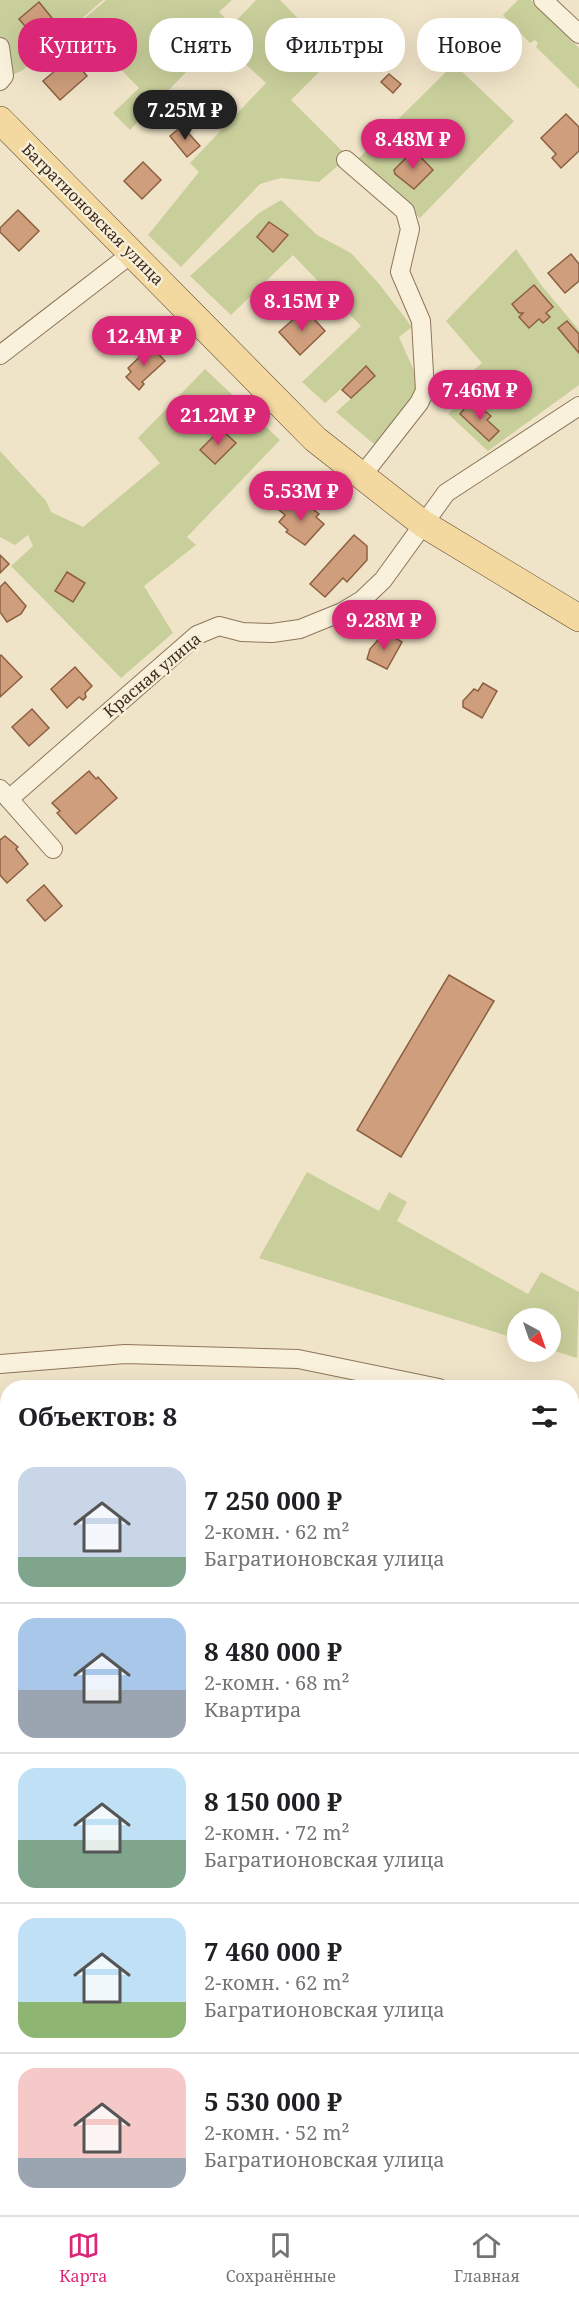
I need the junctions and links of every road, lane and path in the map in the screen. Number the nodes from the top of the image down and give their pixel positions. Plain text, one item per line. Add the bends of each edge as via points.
1 (543, 0) edge
2 (579, 34) edge
3 (0, 47) edge
4 (0, 81) edge
5 (0, 120) edge
6 (346, 160) dead end
7 (132, 254) junction
8 (0, 355) edge
9 (579, 406) edge
10 (361, 477) junction
11 (422, 523) junction
12 (579, 618) edge
13 (4, 794) edge
14 (53, 849) dead end
15 (0, 1364) edge
16 (400, 1380) edge

1 - 2 street
3 - 4 street via 4,76
5 - 7 main road, Багратионовская улица
6 - 10 street via 405,211 410,229 400,272 421,321 424,368 425,391 419,403
7 - 8 street
7 - 10 main road, Багратионовская улица via 315,439
9 - 11 street, Красная улица via 446,493
10 - 11 main road, Багратионовская улица
11 - 12 main road, Багратионовская улица
11 - 13 street, Красная улица via 382,580 362,600 300,629 242,632 219,626 197,634
13 - 14 street, Красная улица
15 - 16 street via 126,1354 298,1359

